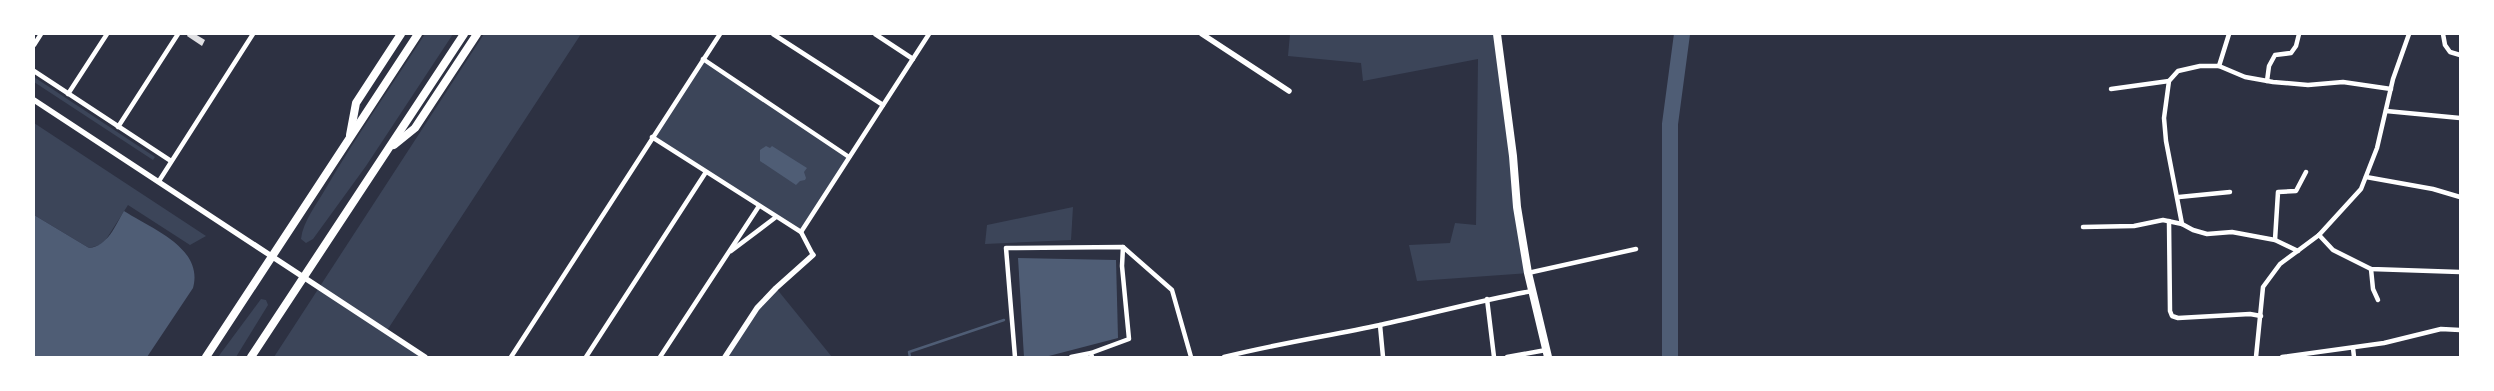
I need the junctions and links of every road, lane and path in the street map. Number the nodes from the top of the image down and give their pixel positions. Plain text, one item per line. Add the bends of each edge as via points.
1 (41, 34) edge
2 (107, 34) edge
3 (178, 34) edge
4 (253, 34) edge
5 (401, 34) edge
6 (418, 34) edge
7 (464, 34) edge
8 (477, 34) edge
9 (720, 34) edge
10 (773, 34) edge
11 (875, 34) edge
12 (929, 34) edge
13 (1202, 34) edge
14 (1497, 34) edge
15 (2229, 34) edge
16 (2299, 34) edge
17 (2409, 34) edge
18 (2443, 34) edge
19 (34, 45) edge
20 (2460, 55) edge
21 (913, 59) junction
22 (703, 60) junction
23 (2219, 66) junction
24 (34, 71) edge
25 (2168, 81) junction
26 (2268, 81) junction
27 (2111, 89) dead end
28 (2391, 89) junction
29 (1289, 91) dead end
30 (68, 94) junction
31 (34, 100) edge
32 (883, 105) junction
33 (2386, 111) junction
34 (2460, 118) edge
35 (118, 127) junction
36 (652, 137) junction
37 (349, 140) junction
38 (388, 149) junction
39 (849, 157) junction
40 (171, 161) junction
41 (706, 172) junction
42 (2306, 172) dead end
43 (2366, 177) junction
44 (159, 181) junction
45 (2230, 192) dead end
46 (2178, 197) junction
47 (2460, 197) edge
48 (759, 206) junction
49 (776, 217) junction
50 (2168, 221) junction
51 (2182, 224) junction
52 (2083, 227) dead end
53 (801, 232) junction
54 (2319, 235) junction
55 (2275, 240) junction
56 (1123, 247) junction
57 (1636, 249) dead end
58 (2298, 251) junction
59 (728, 254) junction
60 (813, 255) joint
61 (274, 257) junction
62 (2371, 269) junction
63 (2460, 272) edge
64 (1528, 274) junction
65 (305, 278) junction
66 (1532, 290) junction
67 (1488, 299) junction
68 (2378, 300) dead end
69 (2261, 316) junction
70 (1380, 325) junction
71 (2460, 330) edge
72 (2353, 348) junction
73 (1547, 354) edge
74 (1092, 355) edge
75 (206, 357) edge
76 (251, 357) edge
77 (425, 357) edge
78 (511, 357) edge
79 (586, 357) edge
80 (660, 357) edge
81 (725, 357) edge
82 (1015, 357) edge
83 (1071, 357) edge
84 (1191, 357) edge
85 (1224, 357) edge
86 (1383, 357) edge
87 (1494, 357) edge
88 (1507, 357) edge
89 (2256, 357) edge
90 (2282, 357) edge
91 (2354, 357) edge

1 - 19 street
2 - 30 street
3 - 35 street
4 - 40 street
5 - 37 highway via 356,103
6 - 37 highway
7 - 38 highway
8 - 38 highway via 415,128
9 - 22 street
10 - 32 street
11 - 21 street
12 - 21 street
13 - 29 street
14 - 64 highway
15 - 23 street
16 - 26 street via 2291,53 2274,55
17 - 28 street
18 - 20 street via 2450,52
21 - 32 street
22 - 36 street
22 - 39 street
23 - 25 street via 2186,68
23 - 26 street via 2246,77
24 - 30 street
25 - 27 street
25 - 46 street via 2164,118
26 - 28 street via 2308,85 2343,82
28 - 33 street
30 - 35 street
31 - 44 street
32 - 39 street
33 - 34 street
33 - 43 street
35 - 40 street
36 - 41 street
36 - 78 street
37 - 61 highway
38 - 65 highway
39 - 53 street
40 - 44 street
41 - 48 street
41 - 79 street
42 - 55 street via 2296,191 2278,192
43 - 47 street
43 - 54 street via 2361,189
44 - 61 street
45 - 46 street
46 - 51 street
48 - 49 street
48 - 59 street
49 - 53 street
49 - 59 street
50 - 51 street
50 - 52 street via 2134,226
50 - 69 street via 2172,316
51 - 55 street via 2207,234 2232,232
53 - 60 street
54 - 58 street
54 - 62 street via 2333,250
55 - 58 street
56 - 74 street via 1129,340
56 - 82 street via 1006,248
56 - 84 street via 1172,290
57 - 64 street
58 - 69 street via 2280,264 2263,287
59 - 80 street
60 - 81 street via 757,308
61 - 65 street
61 - 75 highway
62 - 63 street
62 - 68 street via 2372,289
64 - 66 highway
65 - 76 highway
65 - 77 street
66 - 67 street
66 - 73 highway
67 - 70 street
67 - 87 street
69 - 89 street
70 - 85 street via 1268,345
70 - 86 street
71 - 72 street via 2441,329
72 - 90 street
72 - 91 street
73 - 88 street
74 - 83 street

